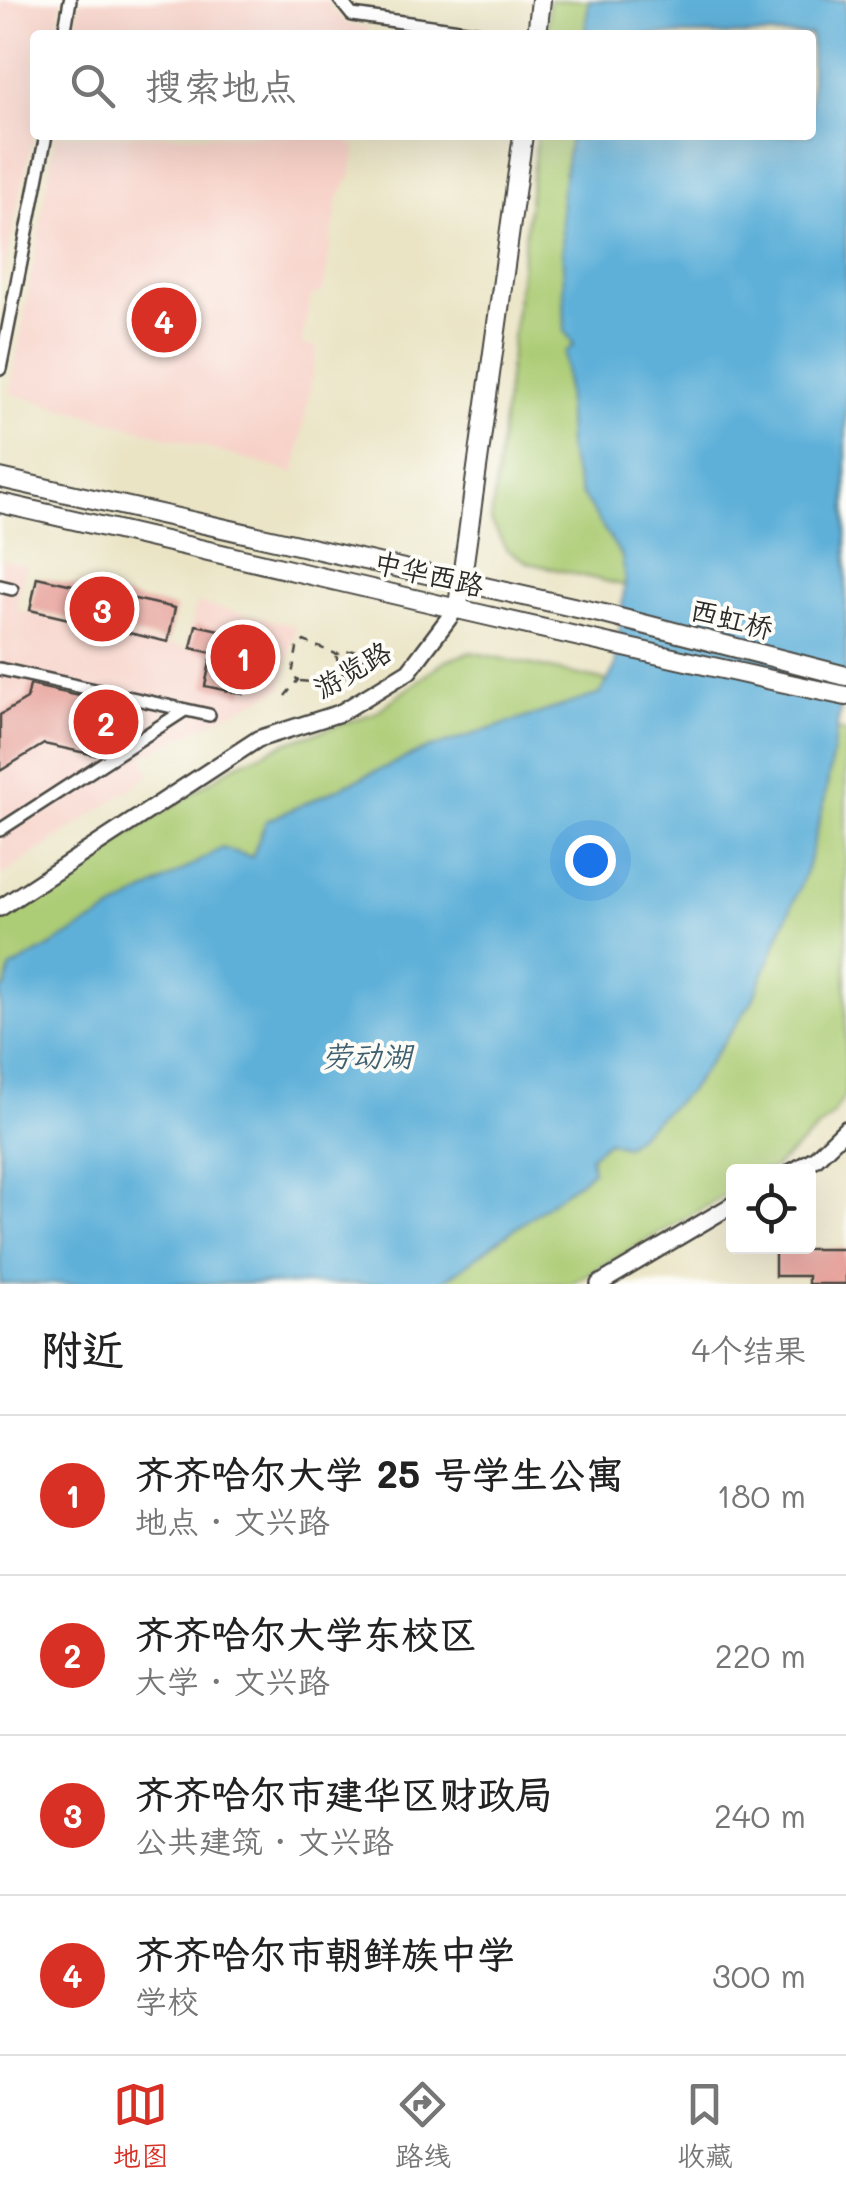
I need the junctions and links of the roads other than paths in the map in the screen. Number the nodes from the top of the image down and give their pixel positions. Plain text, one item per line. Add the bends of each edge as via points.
1 (70, 0) edge
2 (340, 0) edge
3 (541, 0) edge
4 (65, 30) edge
5 (445, 30) edge
6 (538, 30) edge
7 (45, 140) edge
8 (522, 140) edge
9 (0, 369) edge
10 (0, 478) edge
11 (0, 503) edge
12 (461, 582) junction
13 (458, 606) junction
14 (604, 614) joint
15 (0, 669) edge
16 (846, 676) edge
17 (846, 696) edge
18 (185, 710) junction
19 (209, 715) dead end
20 (0, 830) edge
21 (0, 908) edge
22 (846, 1130) edge
23 (806, 1164) edge
24 (726, 1209) edge
25 (599, 1284) edge

1 - 4 street
2 - 5 street via 352,16
3 - 6 main road
7 - 9 street
8 - 12 main road, 游览路
10 - 12 main road, 中华西路
11 - 13 main road, 中华西路
12 - 13 main road, 游览路
12 - 14 main road, 中华西路
13 - 17 main road, 中华西路 via 573,638
13 - 21 street, 游览路 via 409,671 340,714 258,740
14 - 16 main road, 西虹桥
15 - 18 street
18 - 19 street
18 - 20 street
22 - 23 street
24 - 25 street

